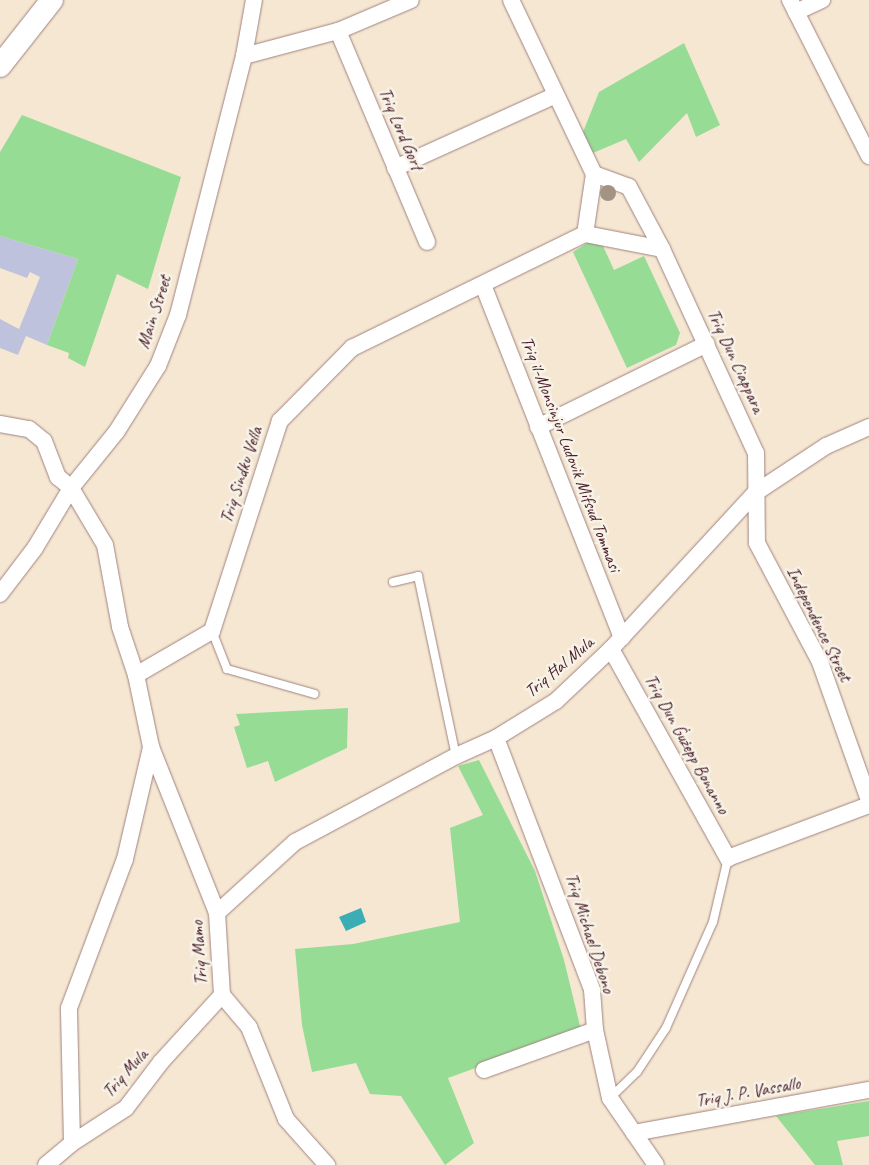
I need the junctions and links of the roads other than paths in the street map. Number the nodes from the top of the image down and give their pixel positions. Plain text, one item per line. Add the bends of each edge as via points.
1 (52, 0) edge
2 (254, 0) edge
3 (411, 0) edge
4 (511, 0) edge
5 (822, 0) edge
6 (793, 6) edge
7 (338, 31) junction
8 (244, 56) junction
9 (0, 66) edge
10 (554, 96) junction
11 (869, 156) edge
12 (395, 168) junction
13 (594, 174) junction
14 (585, 234) junction
15 (427, 242) dead end
16 (662, 249) junction
17 (483, 285) junction
18 (707, 344) junction
19 (0, 424) edge
20 (538, 427) junction
21 (869, 427) edge
22 (70, 488) junction
23 (755, 493) junction
24 (393, 582) dead end
25 (0, 594) edge
26 (212, 631) junction
27 (616, 644) junction
28 (136, 675) junction
29 (315, 694) dead end
30 (496, 738) junction
31 (151, 747) junction
32 (456, 756) junction
33 (869, 800) edge
34 (869, 805) edge
35 (728, 858) junction
36 (217, 913) junction
37 (222, 995) junction
38 (595, 1030) junction
39 (484, 1070) dead end
40 (869, 1090) edge
41 (610, 1098) junction
42 (634, 1133) junction
43 (72, 1143) junction
44 (46, 1165) edge
45 (327, 1165) edge
46 (656, 1165) edge

1 - 9 street
2 - 8 street, Main Street
3 - 7 street
4 - 10 street
5 - 6 street
6 - 11 street
7 - 8 street
7 - 12 street, Triq Lord Gort
8 - 22 street, Main Street via 178,315 158,366 117,430
10 - 12 street
10 - 13 street
12 - 15 street, Triq Lord Gort
13 - 14 street
13 - 16 street, Triq Dun Ciappara via 629,187
14 - 16 street
14 - 17 street, Triq Sindku Vella
16 - 18 street, Triq Dun Ciappara
17 - 20 street, Triq il-Monsinjur Ludovik Mifsud Tommasi
17 - 26 street, Triq Sindku Vella via 352,348 280,421
18 - 20 street
18 - 23 street, Triq Dun Ciappara via 756,453
19 - 22 street, Triq Mamo via 29,429 44,441 58,477
20 - 27 street, Triq il-Monsinjur Ludovik Mifsud Tommasi
21 - 23 street, Triq Ħal Mula via 826,446
22 - 25 street, Main Street via 35,548
22 - 28 street, Triq Mamo via 105,545 120,627
23 - 27 street, Triq Ħal Mula
23 - 33 street, Independence Street via 757,543 820,662
24 - 32 lane via 418,576
26 - 28 street
26 - 29 lane via 227,669
27 - 30 street, Triq Ħal Mula via 556,701
27 - 35 street, Triq Dun Ġużepp Bonanno
28 - 31 street, Triq Mamo
30 - 32 street, Triq Ħal Mula
30 - 38 street, Triq Michael Debono via 592,990
31 - 36 street, Triq Mamo
31 - 43 street, Triq Mamo via 124,859 69,1008
32 - 36 street, Triq Ħal Mula via 296,842
34 - 35 street
35 - 41 lane via 713,922 666,1028 637,1072
36 - 37 street, Triq Mamo
37 - 43 street, Triq Mula via 161,1062 126,1108
37 - 45 street, Triq Mamo via 249,1027 286,1119
38 - 39 street
38 - 41 street, Triq Michael Debono
40 - 42 street, Triq J. P. Vassallo
41 - 42 street, Triq Michael Debono
42 - 46 street, Triq Michael Debono
43 - 44 street, Triq Mula

